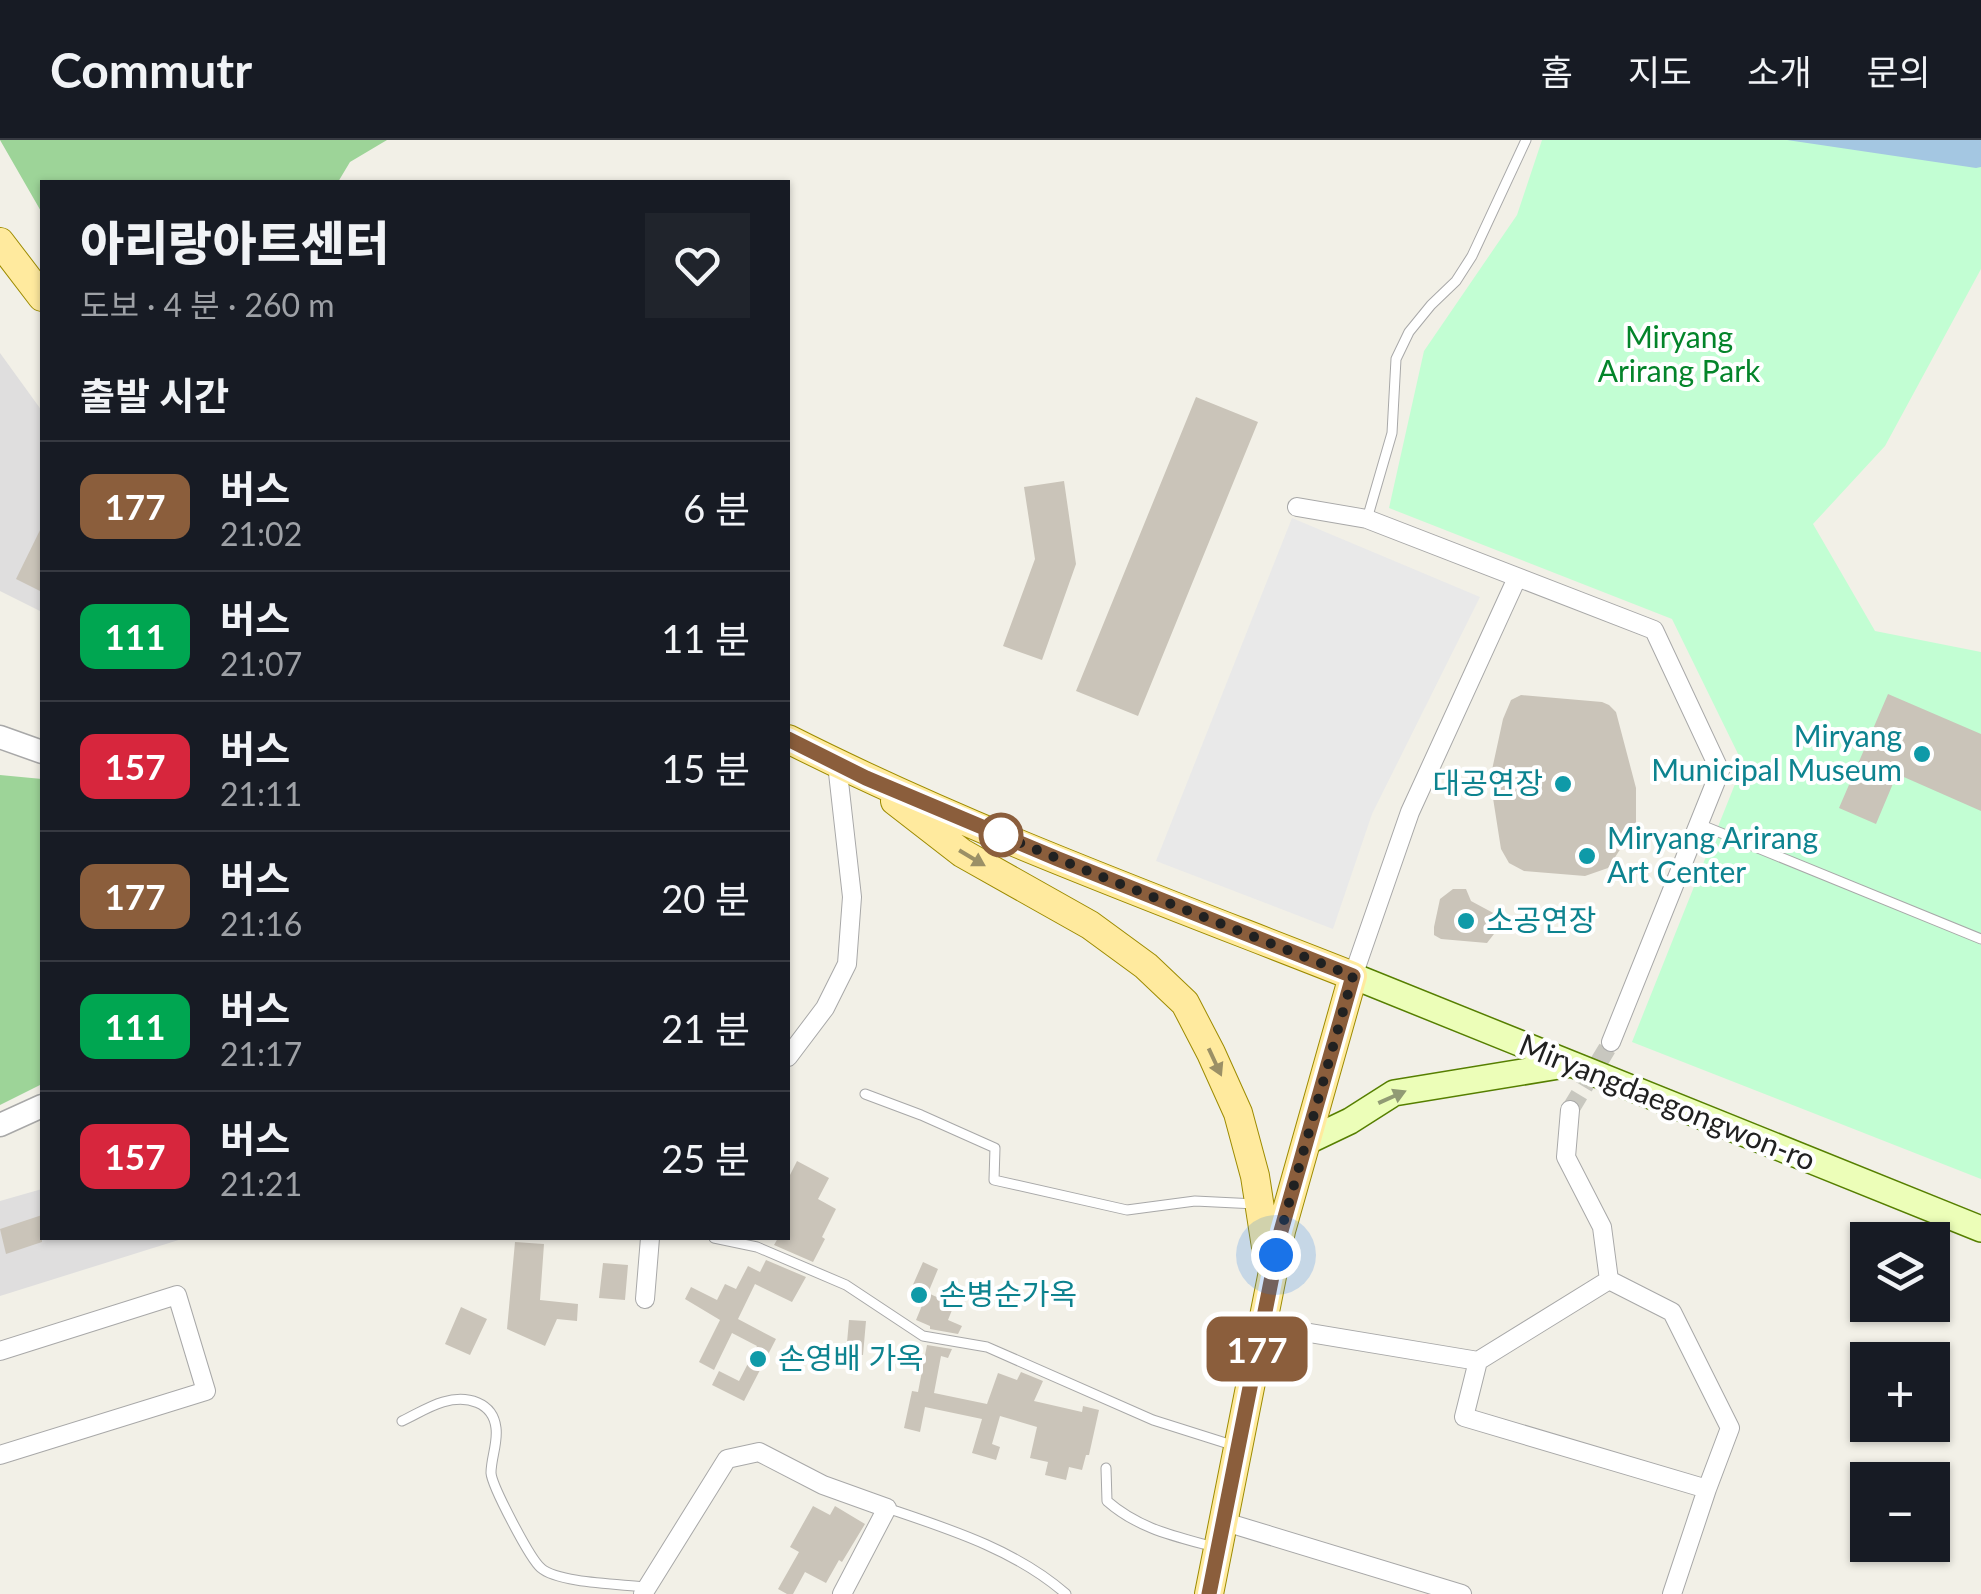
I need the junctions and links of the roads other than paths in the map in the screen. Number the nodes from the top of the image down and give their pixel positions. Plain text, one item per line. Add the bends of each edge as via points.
1 (1526, 140) edge
2 (0, 242) edge
3 (40, 294) edge
4 (1297, 508) dead end
5 (1366, 519) junction
6 (1517, 578) junction
7 (0, 737) edge
8 (790, 740) edge
9 (40, 751) edge
10 (836, 764) junction
11 (866, 778) junction
12 (1699, 824) junction
13 (1981, 939) edge
14 (1353, 976) junction
15 (1611, 1042) tunnel mouth
16 (790, 1054) edge
17 (1572, 1064) junction
18 (865, 1094) dead end
19 (40, 1107) edge
20 (1570, 1110) tunnel mouth
21 (0, 1124) edge
22 (1306, 1142) junction
23 (1259, 1204) junction
24 (1981, 1229) edge
25 (650, 1240) edge
26 (723, 1240) edge
27 (1271, 1279) junction
28 (1610, 1280) junction
29 (644, 1299) dead end
30 (1262, 1326) junction
31 (0, 1350) edge
32 (1478, 1361) junction
33 (402, 1422) dead end
34 (1237, 1447) junction
35 (0, 1455) edge
36 (1106, 1468) dead end
37 (1707, 1489) junction
38 (887, 1508) junction
39 (1220, 1534) junction
40 (646, 1591) edge
41 (842, 1594) edge
42 (1066, 1594) edge
43 (1209, 1594) edge
44 (1462, 1594) edge
45 (1672, 1594) edge

1 - 5 lane via 1472,256 1409,332 1396,359 1392,433
2 - 3 main road
4 - 5 street
5 - 6 street
6 - 12 street via 1654,630 1720,771
6 - 14 street via 1410,812
7 - 9 street
8 - 10 main road
10 - 11 main road
10 - 16 street via 852,897 847,964
11 - 14 main road
11 -> 23 main road via 962,853 1090,925 1185,1003 1238,1112
12 - 13 lane
12 - 15 street
14 - 17 main road, Miryangdaegongwon-ro
14 - 22 main road
22 -> 17 main road via 1394,1093
17 - 24 main road, Miryangdaegongwon-ro
18 - 23 lane via 995,1148 994,1180 1127,1210 1195,1201
19 - 21 street
20 - 28 street via 1566,1157 1602,1226
22 - 27 main road
23 - 27 main road
25 - 29 street
26 - 34 lane via 846,1286 923,1336 988,1346 1153,1420
27 - 30 main road
28 - 32 street
28 - 37 street via 1672,1312 1730,1428
30 - 32 street
30 - 34 main road
31 - 35 street via 177,1295 206,1391
32 - 37 street via 1464,1417
33 - 40 lane via 444,1402 480,1402 493,1414 497,1431 491,1476 541,1568 558,1577
34 - 39 main road
36 - 39 lane via 1107,1501 1125,1517 1160,1532
37 - 45 street
38 - 40 street via 759,1452 727,1459
38 - 41 street
38 - 42 lane via 962,1533 1044,1574
39 - 43 main road
39 - 44 street

